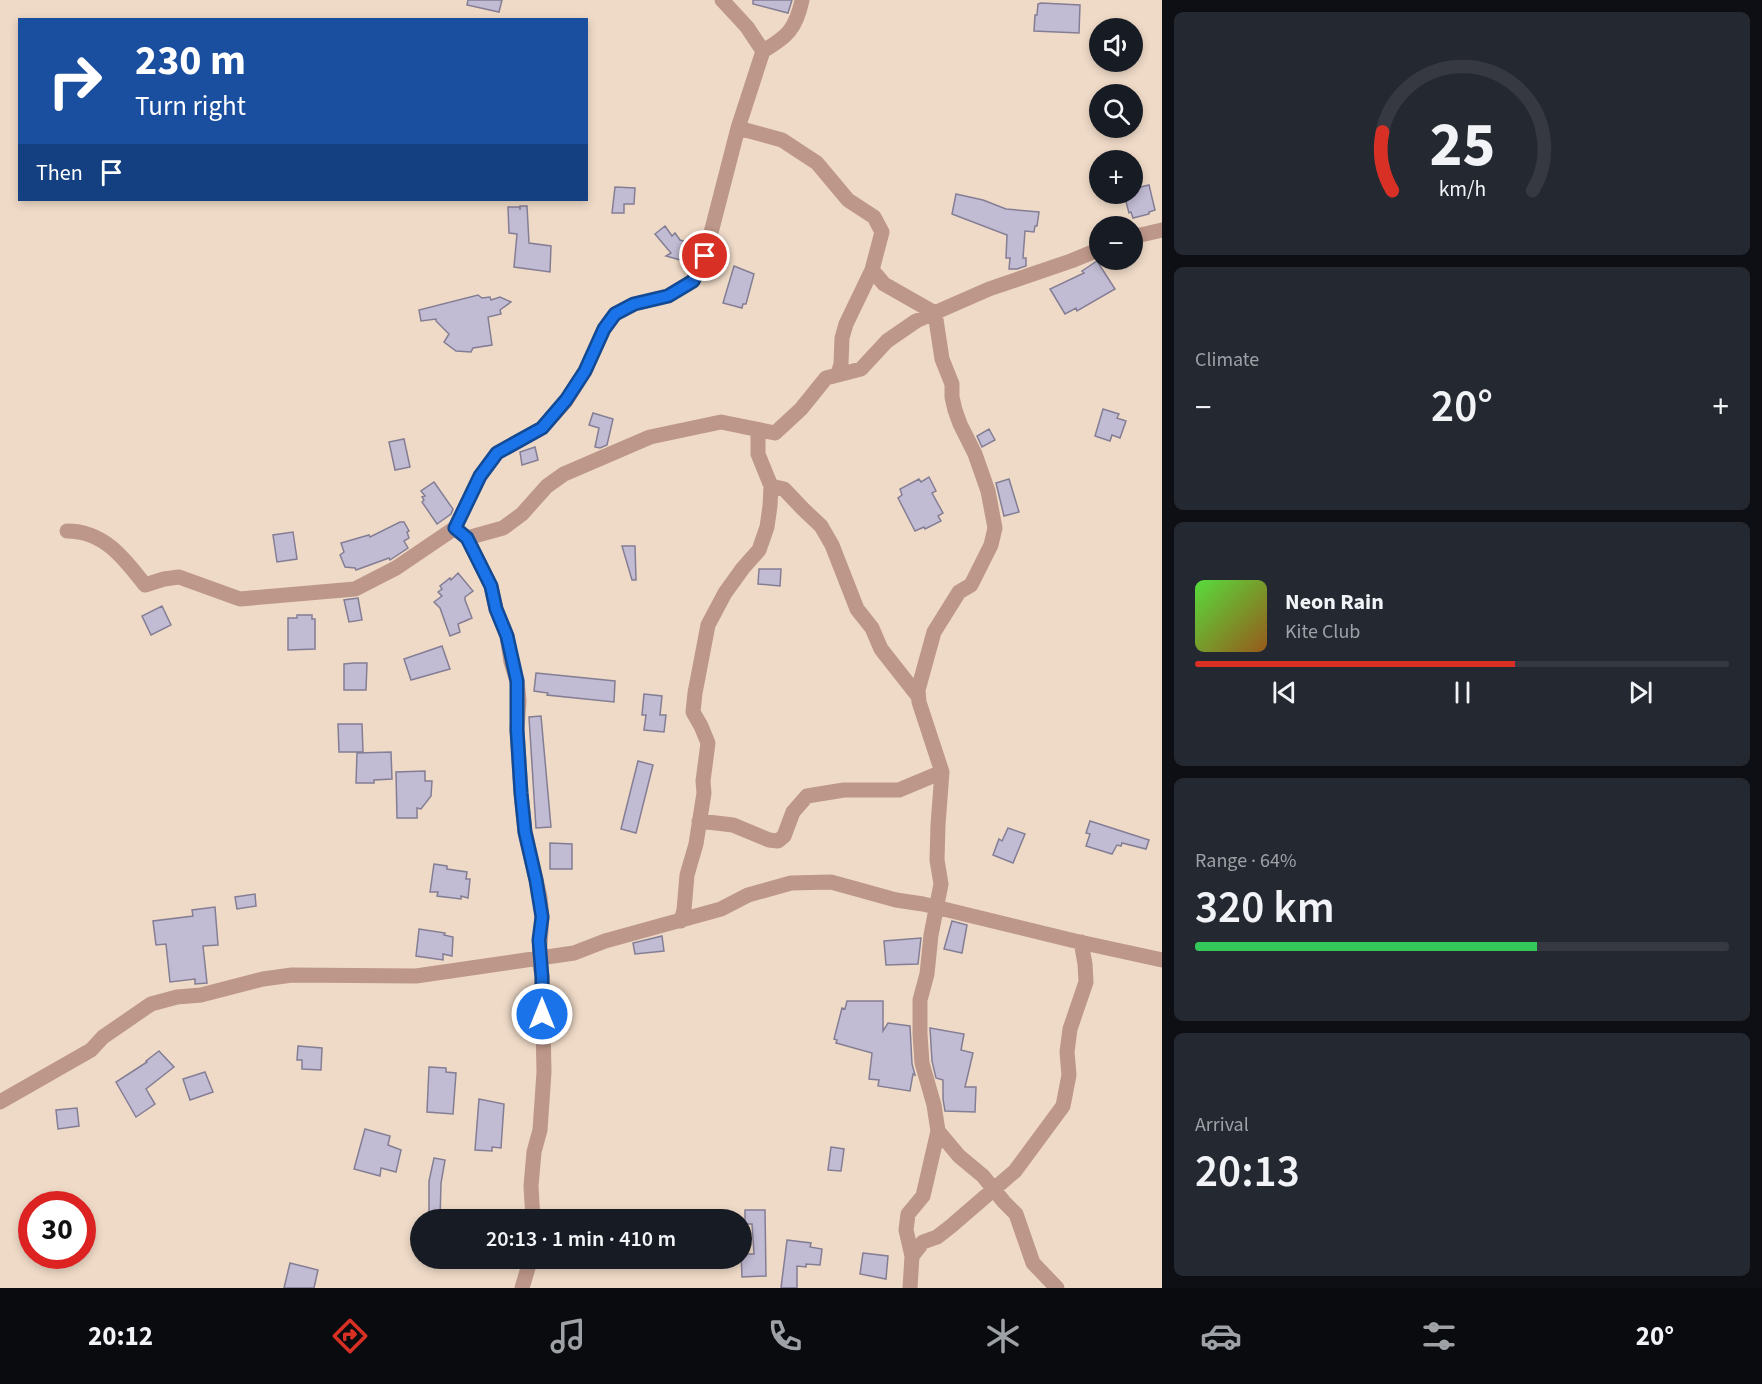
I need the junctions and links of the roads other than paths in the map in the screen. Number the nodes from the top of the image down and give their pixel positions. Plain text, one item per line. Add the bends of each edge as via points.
1 (722, 0) edge
2 (802, 0) edge
3 (763, 51) junction
4 (738, 128) junction
5 (1162, 230) edge
6 (1143, 234) edge
7 (1089, 254) edge
8 (872, 270) junction
9 (935, 313) junction
10 (838, 375) junction
11 (758, 431) junction
12 (771, 486) junction
13 (455, 528) junction
14 (67, 531) dead end
15 (492, 532) junction
16 (467, 538) junction
17 (475, 557) junction
18 (918, 696) junction
19 (942, 772) junction
20 (699, 821) junction
21 (937, 908) junction
22 (681, 921) junction
23 (1081, 942) junction
24 (539, 958) junction
25 (1162, 960) edge
26 (0, 1102) edge
27 (938, 1131) junction
28 (993, 1190) junction
29 (532, 1209) edge
30 (912, 1256) junction
31 (528, 1269) edge
32 (522, 1288) edge
33 (910, 1288) edge
34 (1057, 1288) edge

1 - 3 street
2 - 3 street via 799,16 784,39
3 - 4 street
4 - 8 street via 782,140 817,163 848,200 874,217 882,232
4 - 13 street via 705,256 693,281 668,296 634,304 615,314 566,400 542,428 497,453 480,476
5 - 6 street
7 - 9 street
8 - 9 street via 884,284
8 - 10 street via 846,324
9 - 10 street via 887,341 861,369
9 - 18 street via 955,410 988,491 995,528 971,585 958,592 934,632
10 - 11 street via 826,378 775,433
11 - 12 street via 758,454
11 - 15 street via 721,422 650,437 564,474 547,486 522,514
12 - 18 street via 784,489 822,526 857,609 872,628 881,650
12 - 20 street via 767,528 759,550 725,593 708,625 693,712 708,743
13 - 14 street via 396,568 354,589 240,599 179,577 146,585 115,549 82,531
13 - 16 street
15 - 16 street
15 - 17 street
16 - 17 street
17 - 24 street via 491,586 517,681 525,832 542,917
18 - 19 street
19 - 20 street via 899,790 844,790 807,796 793,812 784,836 778,841 733,825
19 - 21 street via 937,860 941,884
20 - 22 street
21 - 22 street via 831,882 790,883
21 - 23 street
21 - 27 street via 920,1000 920,1034 922,1063
22 - 24 street via 574,953
23 - 25 street
23 - 28 street via 1086,982 1070,1029 1066,1052 1069,1075 1063,1106 1015,1171
24 - 26 street via 416,976 292,975 177,997 151,1004 103,1037 91,1050
24 - 29 street via 544,1072 531,1186
27 - 28 street
27 - 30 street via 923,1196 908,1214 906,1230
28 - 30 street via 937,1237 922,1242
28 - 34 street via 1016,1214 1033,1263
30 - 33 street
31 - 32 street

